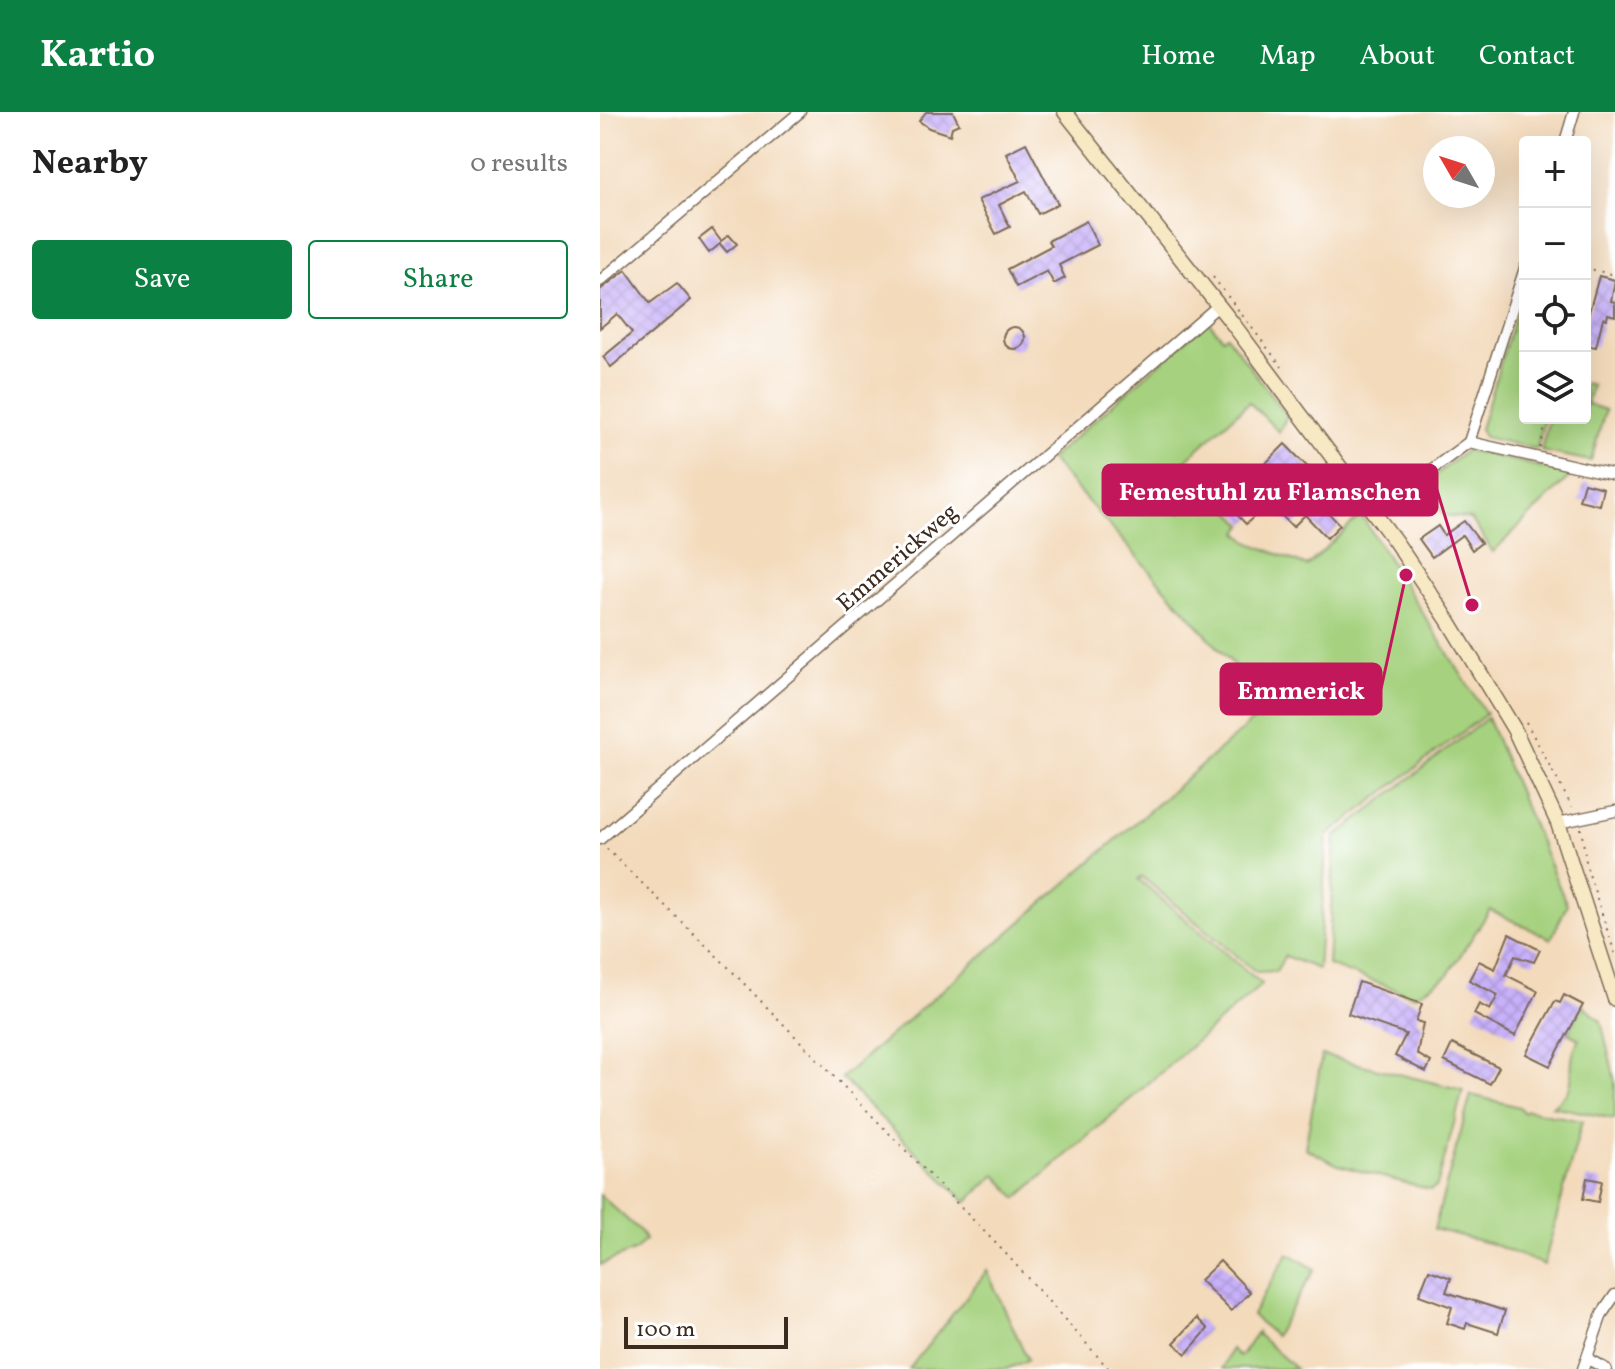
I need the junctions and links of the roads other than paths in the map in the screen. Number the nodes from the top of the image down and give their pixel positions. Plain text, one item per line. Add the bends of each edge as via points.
1 (800, 112) edge
2 (1065, 112) edge
3 (1574, 112) edge
4 (1567, 136) edge
5 (1521, 280) edge
6 (600, 281) edge
7 (1219, 305) junction
8 (1469, 442) junction
9 (1615, 475) edge
10 (1374, 512) junction
11 (1615, 811) edge
12 (1558, 823) junction
13 (600, 841) edge
14 (1615, 999) edge
15 (1615, 1295) edge
16 (1585, 1364) edge
17 (1606, 1369) edge

1 - 6 street
2 - 7 main road
3 - 4 street
5 - 8 street
7 - 10 main road
7 - 13 street, Emmerickweg
8 - 9 street
8 - 10 street
10 - 12 main road via 1514,729
11 - 12 street
12 - 14 main road
15 - 16 street via 1602,1314
16 - 17 street

